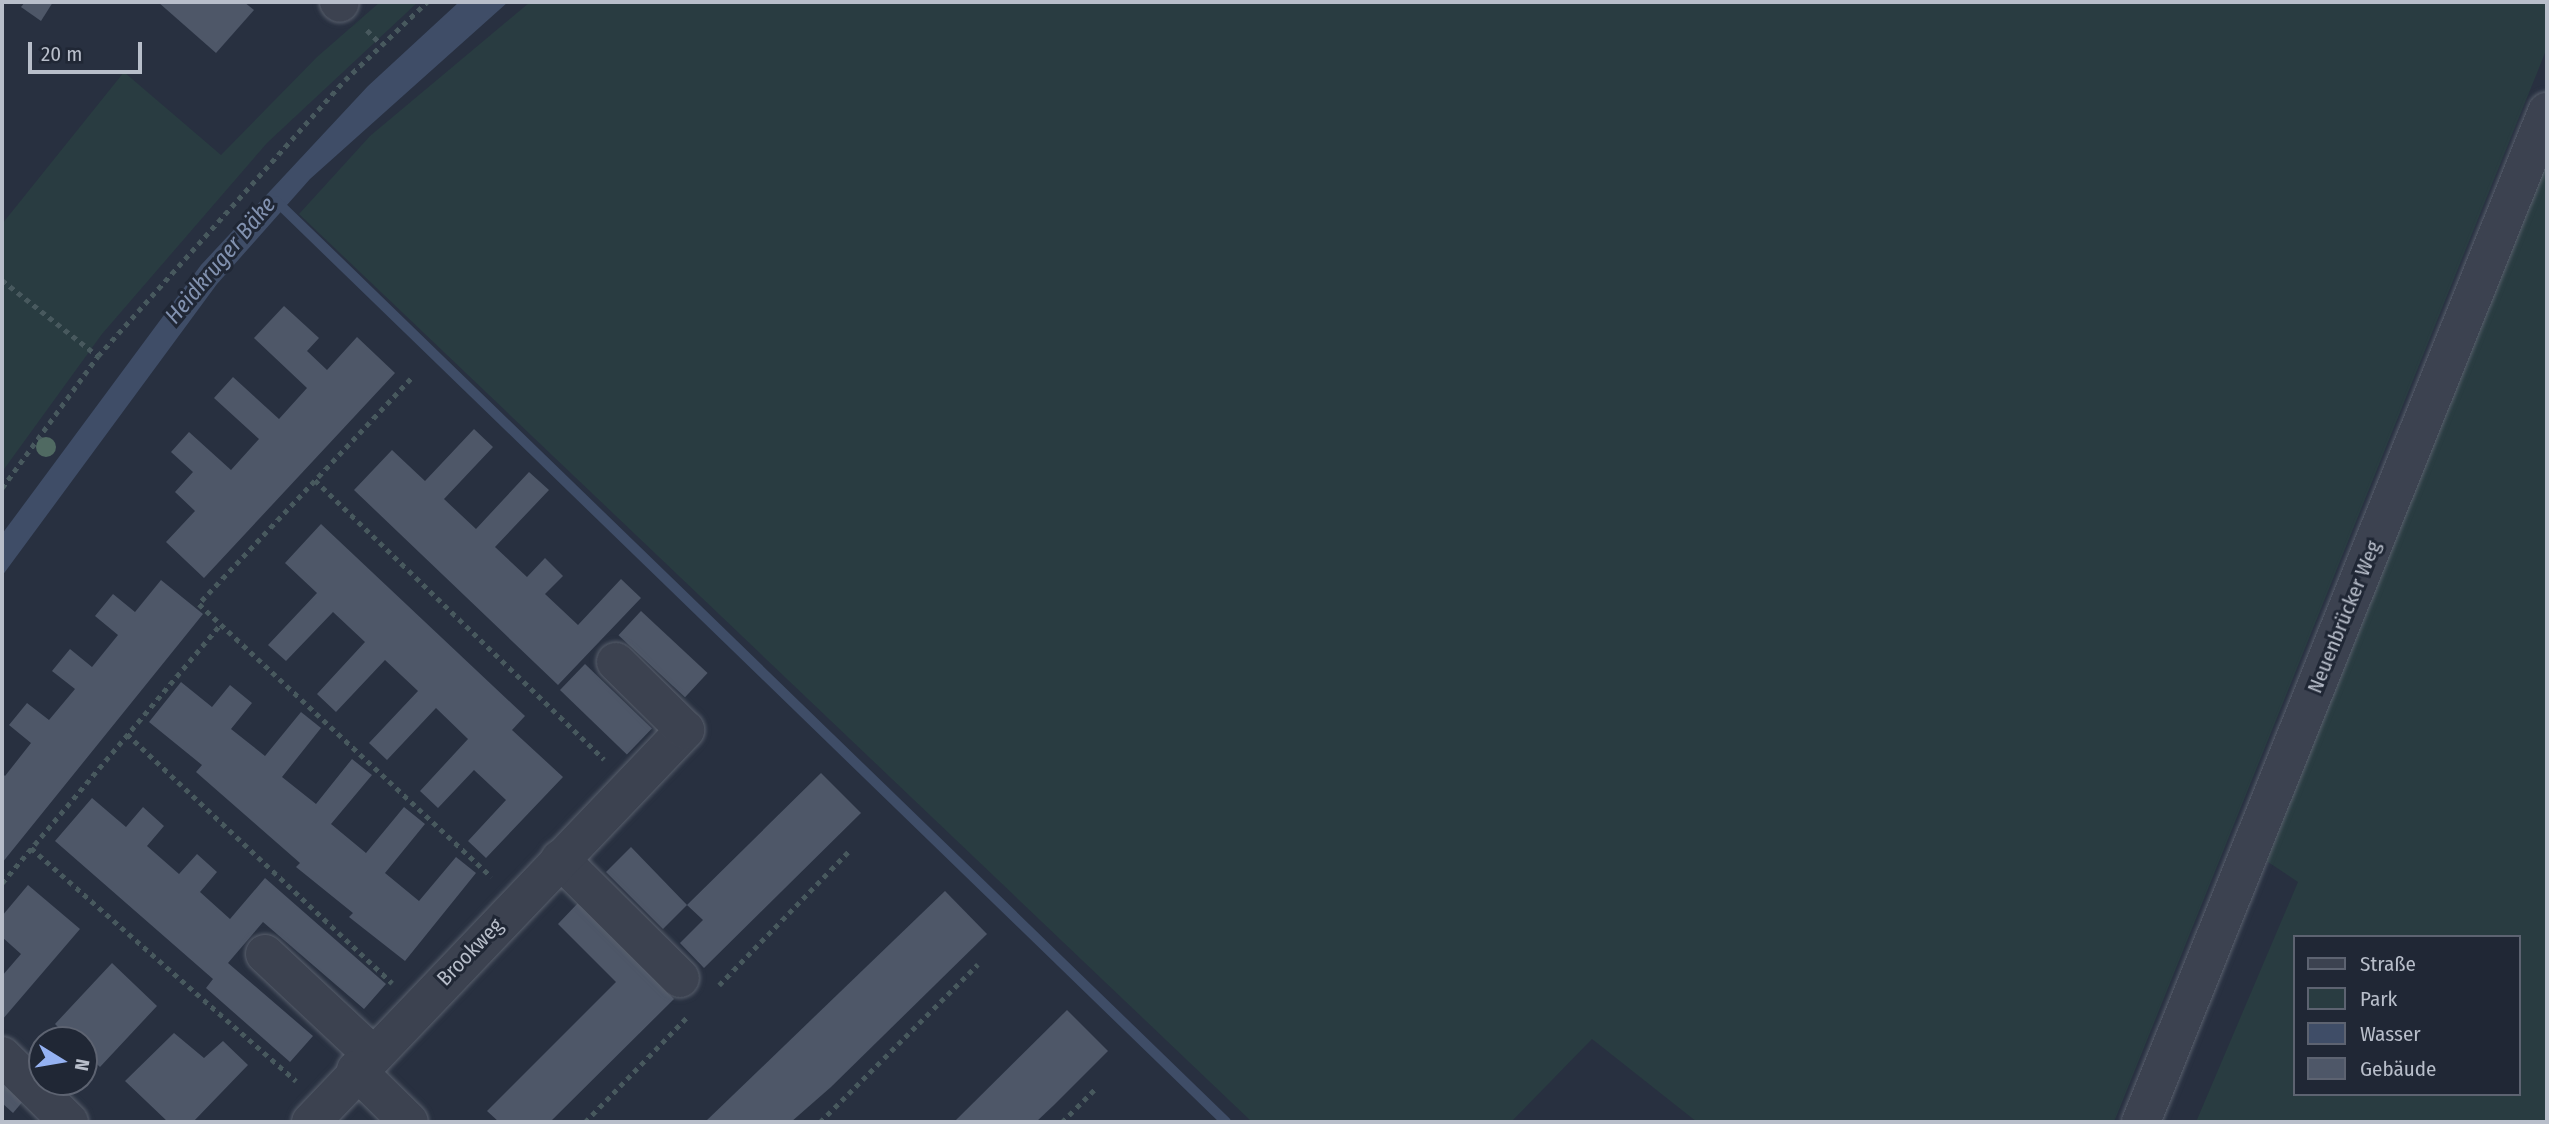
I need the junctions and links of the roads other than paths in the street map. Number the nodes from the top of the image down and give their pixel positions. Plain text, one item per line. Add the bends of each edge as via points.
1 (2547, 113) edge
2 (616, 662) dead end
3 (560, 859) junction
4 (265, 954) dead end
5 (680, 978) dead end
6 (2, 1056) edge
7 (364, 1062) junction
8 (318, 1114) edge
9 (69, 1122) edge
10 (409, 1122) edge
11 (2141, 1122) edge

1 - 11 street, Neuenbrücker Weg
2 - 3 street, Brookweg via 685,730
3 - 5 street
3 - 7 street, Brookweg
4 - 7 street
6 - 9 street
7 - 8 street, Brookweg
7 - 10 street

